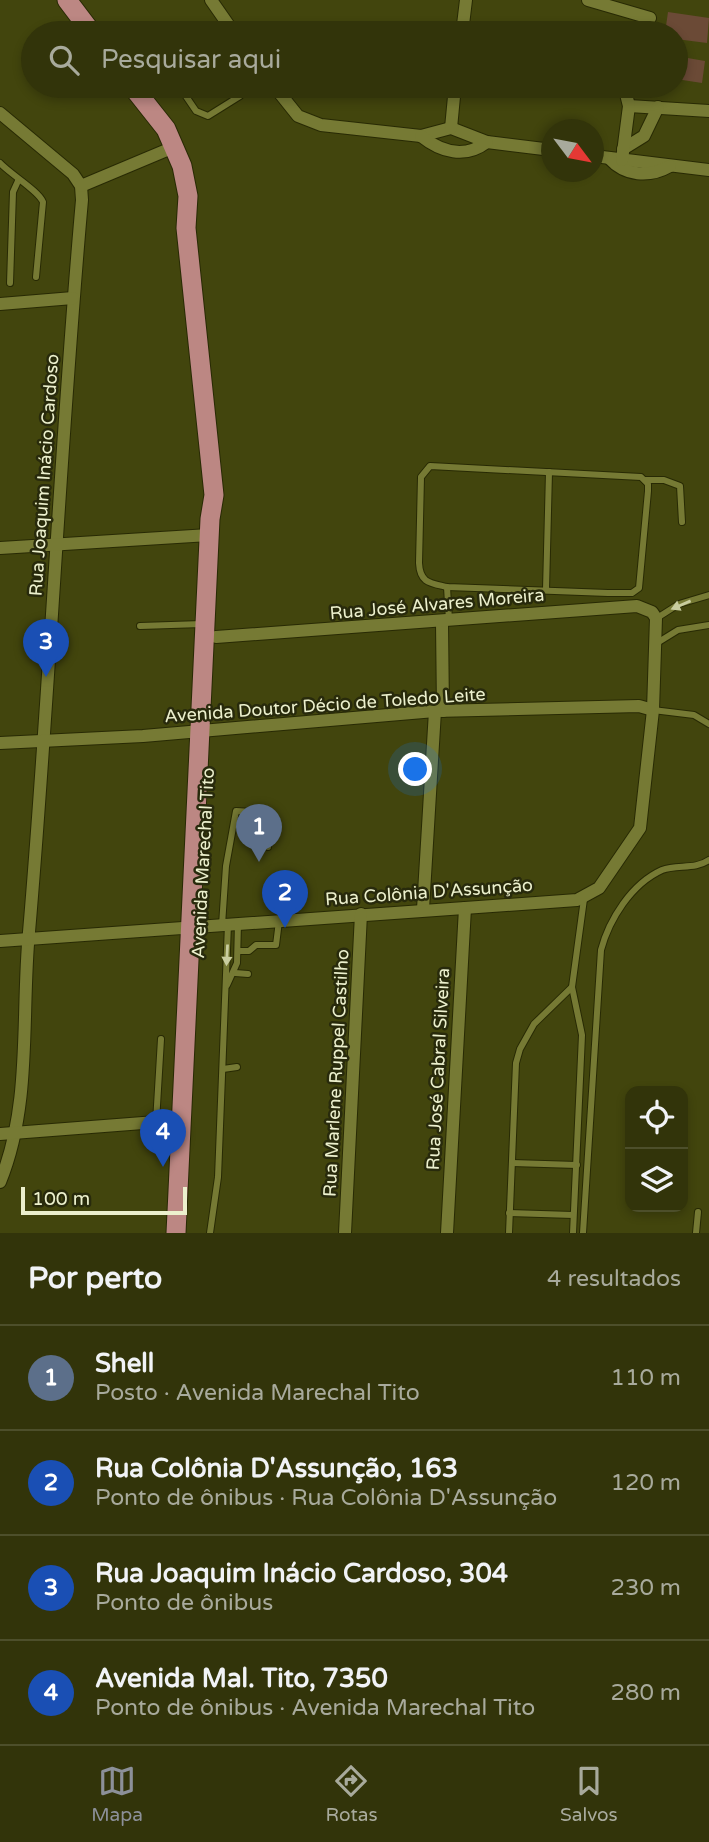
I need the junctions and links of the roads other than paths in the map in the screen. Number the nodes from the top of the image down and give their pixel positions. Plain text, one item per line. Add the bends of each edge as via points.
1 (67, 0) edge
2 (211, 0) edge
3 (466, 0) edge
4 (590, 1) edge
5 (650, 18) dead end
6 (83, 21) edge
7 (226, 21) edge
8 (463, 21) edge
9 (139, 98) edge
10 (187, 98) edge
11 (237, 98) edge
12 (285, 98) edge
13 (454, 98) edge
14 (627, 98) edge
15 (629, 106) junction
16 (658, 107) junction
17 (709, 111) edge
18 (0, 113) edge
19 (451, 128) junction
20 (421, 136) junction
21 (487, 142) junction
22 (168, 149) junction
23 (541, 149) edge
24 (604, 156) edge
25 (618, 156) junction
26 (0, 163) edge
27 (709, 170) edge
28 (18, 181) junction
29 (80, 186) junction
30 (36, 277) dead end
31 (10, 283) dead end
32 (73, 298) junction
33 (0, 304) edge
34 (549, 472) junction
35 (645, 480) junction
36 (214, 495) junction
37 (682, 522) dead end
38 (209, 535) junction
39 (57, 544) junction
40 (0, 548) edge
41 (447, 587) junction
42 (546, 590) junction
43 (709, 595) edge
44 (212, 600) junction
45 (656, 618) junction
46 (446, 622) junction
47 (709, 625) edge
48 (140, 626) dead end
49 (210, 631) junction
50 (657, 643) junction
51 (653, 710) junction
52 (439, 711) junction
53 (709, 724) edge
54 (205, 731) junction
55 (46, 739) junction
56 (0, 743) edge
57 (268, 847) dead end
58 (709, 860) edge
59 (584, 899) junction
60 (465, 908) junction
61 (423, 909) junction
62 (361, 914) junction
63 (279, 920) junction
64 (229, 924) junction
65 (194, 926) junction
66 (28, 939) junction
67 (0, 941) edge
68 (238, 951) junction
69 (235, 973) junction
70 (247, 974) dead end
71 (226, 987) junction
72 (572, 987) junction
73 (161, 1039) dead end
74 (237, 1067) dead end
75 (223, 1069) junction
76 (182, 1120) junction
77 (156, 1122) junction
78 (16, 1133) junction
79 (0, 1134) edge
80 (512, 1163) junction
81 (577, 1165) junction
82 (0, 1182) edge
83 (698, 1212) dead end
84 (509, 1213) junction
85 (573, 1215) junction
86 (176, 1233) edge
87 (187, 1233) edge
88 (210, 1233) edge
89 (345, 1233) edge
90 (447, 1233) edge
91 (509, 1233) edge
92 (573, 1233) edge
93 (583, 1233) edge
94 (696, 1233) edge

1 - 6 main road
2 - 7 street
3 - 8 street
4 - 5 street
9 - 22 main road, Avenida Marechal Tito
10 - 11 lane via 196,111 208,116
12 - 20 street via 305,120
13 - 19 street
14 - 15 street
15 - 16 street
15 - 25 street
16 - 17 street
16 - 25 street via 645,136
18 - 29 street via 62,163
19 - 20 street
19 - 21 street
20 - 21 street via 432,146 458,152 476,151
21 - 23 street
22 - 29 street
22 - 36 main road, Avenida Marechal Tito via 186,228
24 - 25 street
25 - 27 street
26 - 28 lane
28 - 30 lane via 40,194 43,202
28 - 31 lane via 13,192
29 - 32 street, Rua Joaquim Inácio Cardoso
32 - 33 street
32 - 39 street, Rua Joaquim Inácio Cardoso
34 - 35 lane
34 - 41 lane via 430,466 424,470 420,575 426,582
34 - 42 lane
35 - 37 lane via 680,486
35 - 42 lane via 648,491 639,588 632,593
36 - 38 main road, Avenida Marechal Tito
36 - 44 main road, Avenida Marechal Tito via 221,529
38 - 39 street
38 - 44 main road, Avenida Marechal Tito
39 - 40 street
39 - 55 street, Rua Joaquim Inácio Cardoso
41 - 42 lane
41 - 46 lane
43 -> 45 lane via 679,604
44 - 49 main road, Avenida Marechal Tito
45 - 46 street, Rua José Alvares Moreira via 637,606
45 - 50 street
46 - 49 street, Rua José Alvares Moreira
46 - 52 street
47 - 50 lane via 678,630
48 - 49 lane
49 - 54 main road, Avenida Marechal Tito
50 - 51 street
51 - 52 street, Avenida Doutor Décio de Toledo Leite via 639,706
51 - 53 lane via 694,715
51 - 59 street via 640,828 599,888
52 - 54 street, Avenida Doutor Décio de Toledo Leite
52 - 61 street
54 - 55 street, Avenida Doutor Décio de Toledo Leite
54 - 65 main road, Avenida Marechal Tito
55 - 56 street, Avenida Doutor Décio de Toledo Leite
55 - 66 street, Rua Joaquim Inácio Cardoso
57 - 64 lane via 267,813 236,811 226,866
58 - 93 lane via 663,870 644,883 607,928 601,950
59 - 60 street, Rua Colônia D'Assunção
59 - 72 lane
60 - 61 street, Rua Colônia D'Assunção
60 - 90 street, Rua José Cabral Silveira
61 - 62 street, Rua Colônia D'Assunção
62 - 63 street, Rua Colônia D'Assunção
62 - 89 street, Rua Marlene Ruppel Castilho
63 - 64 street, Rua Colônia D'Assunção
63 - 68 lane via 276,945
64 - 65 street, Rua Colônia D'Assunção
64 - 68 lane
64 -> 71 lane
65 - 66 street, Rua Colônia D'Assunção
65 - 76 main road, Avenida Marechal Tito
65 - 87 main road, Avenida Marechal Tito
66 - 67 street, Rua Colônia D'Assunção
66 - 78 street, Rua Joaquim Inácio Cardoso
68 - 69 lane
69 - 70 lane
69 - 71 lane
71 - 75 lane
72 - 80 lane via 534,1024 520,1049
72 - 81 lane via 582,1035
73 - 77 lane
74 - 75 lane
75 - 88 lane via 218,1177
76 - 77 street
76 - 86 main road, Avenida Marechal Tito
77 - 78 street
78 - 79 street
78 - 82 street, Rua Joaquim Inácio Cardoso
80 - 81 lane
80 - 84 lane
81 - 85 lane
83 - 94 lane
84 - 85 lane
84 - 91 lane
85 - 92 lane

